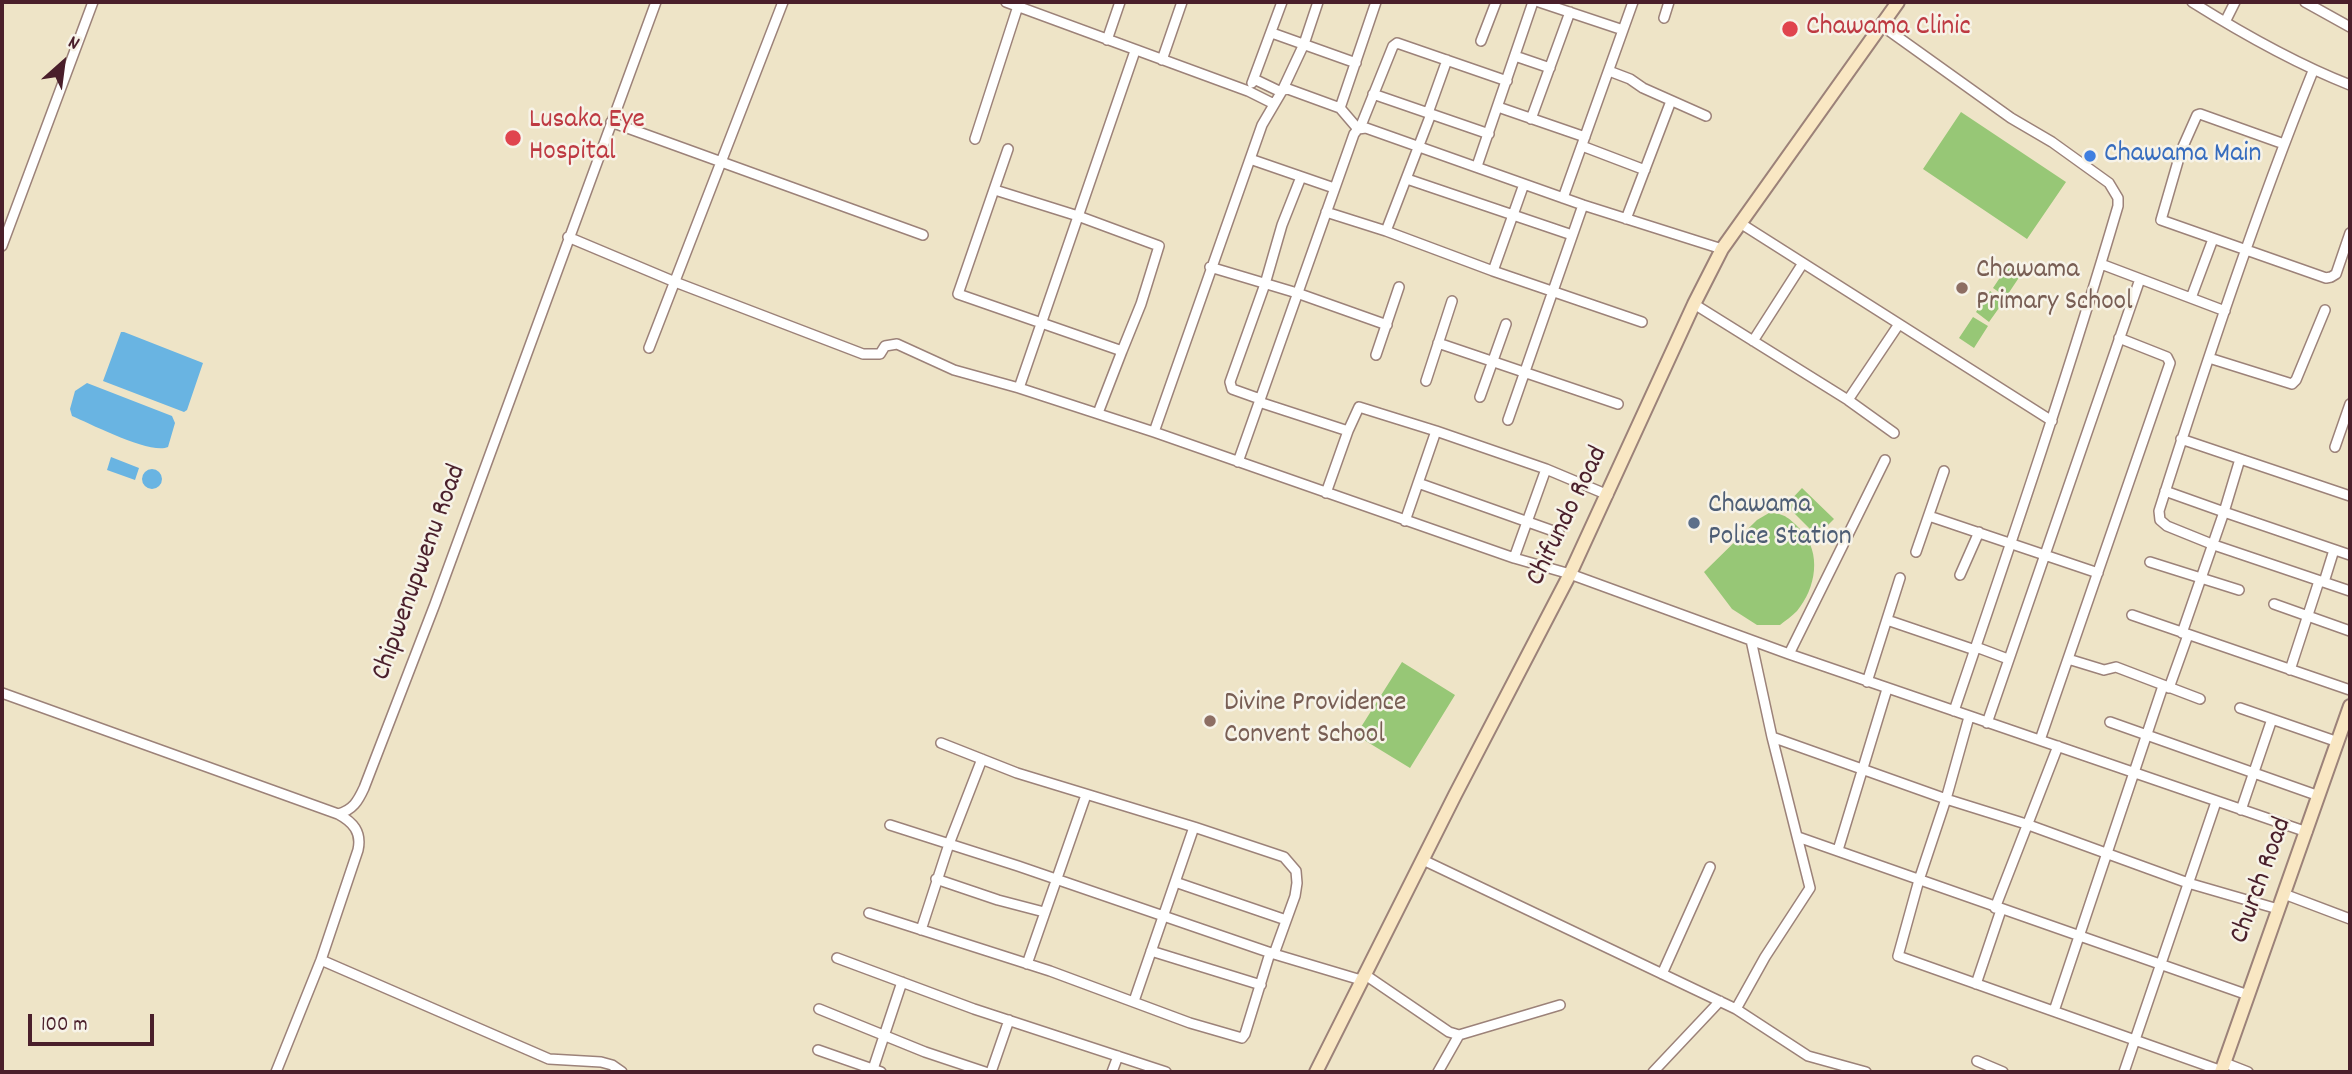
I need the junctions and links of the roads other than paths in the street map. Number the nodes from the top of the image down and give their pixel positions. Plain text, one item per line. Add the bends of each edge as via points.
1 (93, 2) edge
2 (656, 2) edge
3 (783, 2) edge
4 (1006, 2) edge
5 (1120, 2) edge
6 (1182, 2) edge
7 (1282, 2) edge
8 (1318, 2) edge
9 (1376, 2) edge
10 (1496, 2) edge
11 (1536, 2) edge
12 (1633, 2) edge
13 (1670, 2) edge
14 (1898, 2) edge
15 (2192, 2) edge
16 (2235, 2) edge
17 (2305, 2) edge
18 (1018, 4) edge
19 (1570, 12) junction
20 (1664, 18) dead end
21 (2225, 22) junction
22 (1881, 25) junction
23 (2350, 27) edge
24 (1623, 30) junction
25 (1272, 33) junction
26 (1107, 40) junction
27 (1481, 41) dead end
28 (1304, 44) junction
29 (1135, 51) junction
30 (1515, 56) junction
31 (1163, 60) junction
32 (1447, 60) junction
33 (1356, 63) junction
34 (1550, 68) junction
35 (1609, 71) junction
36 (2313, 71) junction
37 (1254, 79) junction
38 (1507, 81) junction
39 (2350, 85) edge
40 (1248, 91) junction
41 (1282, 91) junction
42 (1373, 94) junction
43 (1671, 101) junction
44 (1274, 104) junction
45 (1498, 107) junction
46 (1340, 108) junction
47 (1430, 114) junction
48 (1706, 116) dead end
49 (1531, 119) junction
50 (611, 122) junction
51 (1359, 128) junction
52 (1489, 134) junction
53 (975, 139) dead end
54 (1583, 142) junction
55 (2284, 144) junction
56 (1420, 147) junction
57 (1008, 149) dead end
58 (1250, 159) junction
59 (723, 161) junction
60 (1477, 166) junction
61 (1645, 170) junction
62 (1301, 177) junction
63 (1407, 179) junction
64 (1524, 184) junction
65 (1334, 188) junction
66 (995, 190) junction
67 (1563, 198) junction
68 (1583, 205) junction
69 (1326, 212) junction
70 (1513, 215) junction
71 (1078, 216) junction
72 (1626, 219) junction
73 (1740, 223) junction
74 (1386, 231) junction
75 (2350, 233) edge
76 (923, 235) dead end
77 (1572, 235) junction
78 (568, 237) junction
79 (2213, 239) junction
80 (2, 246) edge
81 (1722, 249) junction
82 (2247, 250) junction
83 (1803, 263) junction
84 (2101, 264) junction
85 (1210, 267) junction
86 (1493, 271) junction
87 (2140, 279) junction
88 (675, 282) junction
89 (1265, 284) junction
90 (1399, 287) dead end
91 (1553, 290) junction
92 (1297, 293) junction
93 (2191, 299) junction
94 (1452, 301) dead end
95 (1694, 304) junction
96 (2325, 310) dead end
97 (2225, 312) junction
98 (1642, 322) dead end
99 (1040, 324) junction
100 (1506, 324) dead end
101 (1899, 324) junction
102 (1387, 325) junction
103 (2119, 338) junction
104 (1753, 341) junction
105 (1438, 343) junction
106 (649, 348) dead end
107 (1122, 351) junction
108 (1376, 355) dead end
109 (2209, 358) junction
110 (1492, 362) junction
111 (1524, 373) junction
112 (1426, 380) dead end
113 (1019, 388) junction
114 (1480, 397) dead end
115 (1260, 400) junction
116 (1848, 400) junction
117 (1618, 404) dead end
118 (2350, 406) edge
119 (1098, 413) junction
120 (1508, 420) dead end
121 (2052, 421) junction
122 (1348, 431) junction
123 (1436, 431) junction
124 (1154, 432) junction
125 (1894, 433) dead end
126 (2181, 439) junction
127 (2335, 447) dead end
128 (2240, 459) junction
129 (1885, 460) dead end
130 (1238, 462) junction
131 (1546, 469) junction
132 (1944, 471) dead end
133 (1418, 483) junction
134 (2165, 491) junction
135 (1326, 493) junction
136 (1608, 495) junction
137 (2350, 496) edge
138 (2224, 512) junction
139 (1929, 516) junction
140 (1405, 521) junction
141 (1527, 522) junction
142 (1979, 532) junction
143 (1559, 533) dead end
144 (2011, 542) junction
145 (2214, 545) junction
146 (2334, 550) junction
147 (1916, 552) dead end
148 (2045, 554) junction
149 (2350, 555) edge
150 (1514, 558) junction
151 (2150, 562) dead end
152 (2098, 573) junction
153 (1570, 574) junction
154 (1960, 575) dead end
155 (1900, 578) dead end
156 (2202, 578) junction
157 (2321, 581) junction
158 (2239, 590) dead end
159 (2350, 591) edge
160 (2274, 604) dead end
161 (2132, 615) dead end
162 (2308, 616) junction
163 (1887, 620) junction
164 (2350, 631) edge
165 (2185, 634) junction
166 (1751, 640) junction
167 (1975, 648) junction
168 (1788, 654) junction
169 (2008, 659) junction
170 (2068, 659) junction
171 (2290, 670) junction
172 (1867, 682) junction
173 (2166, 687) junction
174 (1887, 689) junction
175 (2350, 690) edge
176 (2, 693) edge
177 (2200, 699) dead end
178 (2350, 706) edge
179 (2240, 708) dead end
180 (1954, 711) junction
181 (1969, 717) junction
182 (2272, 719) junction
183 (2110, 722) dead end
184 (1987, 723) junction
185 (2146, 736) junction
186 (1772, 737) junction
187 (2040, 740) junction
188 (2338, 742) junction
189 (941, 743) dead end
190 (2058, 746) junction
191 (982, 759) junction
192 (1863, 768) junction
193 (2253, 773) junction
194 (2133, 774) junction
195 (1086, 795) junction
196 (2319, 796) junction
197 (1946, 799) junction
198 (2216, 802) junction
199 (2241, 810) junction
200 (338, 814) junction
201 (2026, 824) junction
202 (890, 825) dead end
203 (1194, 827) junction
204 (2307, 832) junction
205 (1798, 837) junction
206 (949, 844) junction
207 (1838, 850) junction
208 (2106, 855) junction
209 (1423, 860) junction
210 (1710, 867) dead end
211 (1057, 878) junction
212 (936, 879) junction
213 (1919, 880) junction
214 (1175, 882) junction
215 (2188, 883) junction
216 (2284, 894) junction
217 (1998, 909) junction
218 (2278, 909) junction
219 (1044, 912) junction
220 (869, 913) dead end
221 (1163, 916) junction
222 (2350, 919) edge
223 (1286, 920) junction
224 (921, 930) junction
225 (2080, 936) junction
226 (1151, 951) junction
227 (1272, 953) junction
228 (837, 958) dead end
229 (320, 960) junction
230 (1027, 964) junction
231 (2159, 965) junction
232 (1662, 974) junction
233 (1363, 977) junction
234 (902, 982) junction
235 (1976, 984) junction
236 (1261, 985) junction
237 (2248, 995) junction
238 (1134, 1001) junction
239 (1720, 1001) junction
240 (1560, 1005) dead end
241 (819, 1009) dead end
242 (1736, 1009) junction
243 (2054, 1011) junction
244 (1010, 1020) junction
245 (1459, 1035) junction
246 (884, 1036) junction
247 (2135, 1040) junction
248 (818, 1050) dead end
249 (1118, 1056) junction
250 (1978, 1061) dead end
251 (2223, 1069) edge
252 (875, 1071) edge
253 (276, 1072) edge
254 (622, 1072) edge
255 (985, 1072) edge
256 (991, 1072) edge
257 (1112, 1072) edge
258 (1166, 1072) edge
259 (1316, 1072) edge
260 (1438, 1072) edge
261 (1653, 1072) edge
262 (1866, 1072) edge
263 (2003, 1072) edge
264 (2124, 1072) edge
265 (2248, 1072) edge

1 - 80 street
2 - 50 street, Chipwenupwenu Road
3 - 59 street
4 - 18 street
5 - 26 street
6 - 31 street
7 - 25 street
8 - 28 street
9 - 33 street
10 - 27 street
11 - 19 street
11 - 30 street
12 - 24 street
13 - 20 street
14 - 22 street, Chifundo Road
15 - 21 street
16 - 21 street
17 - 23 street
18 - 26 street
18 - 53 street
19 - 24 street
19 - 34 street
21 - 36 street
22 - 73 street, Chifundo Road
22 - 84 street via 2109,183 2118,206
24 - 35 street
25 - 28 street
25 - 37 street
26 - 29 street
28 - 33 street
28 - 41 street
29 - 31 street
29 - 71 street
30 - 34 street
30 - 38 street
31 - 40 street
32 - 38 street
32 - 42 street via 1395,44
32 - 47 street
33 - 46 street
34 - 49 street
35 - 43 street
35 - 54 street
36 - 39 street
36 - 55 street
37 - 40 street
37 - 41 street
38 - 45 street
40 - 44 street
41 - 44 street
41 - 46 street via 1288,89
42 - 47 street
42 - 51 street
43 - 48 street
43 - 61 street
44 - 58 street
45 - 49 street
45 - 52 street
46 - 51 street
47 - 52 street
47 - 56 street
49 - 54 street
50 - 59 street
50 - 78 street, Chipwenupwenu Road
51 - 56 street
51 - 65 street
52 - 60 street
54 - 61 street
54 - 67 street
55 - 79 street via 2197,115 2161,218
55 - 82 street
56 - 60 street
56 - 63 street
57 - 66 street
58 - 62 street
58 - 85 street
59 - 76 street
59 - 88 street
60 - 64 street
61 - 72 street
62 - 65 street
62 - 89 street
63 - 70 street
63 - 74 street
64 - 67 street
64 - 70 street
65 - 69 street
66 - 71 street
66 - 99 street via 958,294
67 - 68 street
68 - 72 street
68 - 77 street
69 - 74 street
69 - 92 street
70 - 77 street
70 - 86 street
71 - 99 street
71 - 107 street via 1159,246
72 - 81 street
73 - 81 street, Chifundo Road
73 - 83 street
74 - 86 street
75 - 82 street via 2336,274 2326,278
77 - 91 street
78 - 88 street
78 - 200 street, Chipwenupwenu Road via 364,788 356,804
79 - 82 street
79 - 93 street
81 - 95 street, Chifundo Road
82 - 97 street
83 - 101 street
83 - 104 street
84 - 87 street
84 - 121 street
85 - 89 street
85 - 124 street
86 - 91 street
87 - 93 street
87 - 103 street
88 - 106 street
88 - 113 street via 863,354 880,354 885,346 897,344 954,370
89 - 92 street
89 - 115 street via 1230,382 1232,389
90 - 102 street
91 - 98 street
91 - 111 street
92 - 102 street
92 - 115 street
93 - 97 street
94 - 105 street
95 - 104 street
95 - 136 street, Chifundo Road
96 - 109 street via 2292,384
97 - 109 street
99 - 107 street
99 - 113 street
100 - 110 street
101 - 116 street
101 - 121 street
102 - 108 street
103 - 148 street
103 - 152 street via 2167,357 2170,363
104 - 116 street
105 - 110 street
105 - 112 street
107 - 119 street
109 - 126 street
110 - 111 street
110 - 114 street
111 - 117 street
111 - 120 street
113 - 119 street
115 - 122 street
115 - 130 street
116 - 125 street
118 - 127 street
119 - 124 street
121 - 144 street
122 - 123 street via 1362,407
122 - 135 street
123 - 131 street
123 - 133 street
124 - 130 street
126 - 128 street
126 - 134 street
128 - 137 street
128 - 138 street
129 - 168 street
130 - 135 street
131 - 136 street
131 - 141 street
132 - 139 street
133 - 140 street
133 - 141 street
134 - 138 street
134 - 145 street via 2160,520
135 - 140 street
136 - 153 street, Chifundo Road
138 - 145 street
138 - 146 street
139 - 142 street
139 - 147 street
140 - 150 street
141 - 143 street
141 - 150 street
142 - 144 street
142 - 154 street
144 - 148 street
144 - 167 street
145 - 156 street
145 - 157 street
146 - 149 street
146 - 157 street
148 - 152 street
148 - 169 street
150 - 153 street
151 - 156 street
152 - 170 street
153 - 166 street
153 - 209 street, Chifundo Road
155 - 163 street
156 - 158 street
156 - 165 street
157 - 159 street
157 - 162 street
160 - 162 street
161 - 165 street
162 - 164 street
162 - 171 street
163 - 167 street
163 - 172 street
165 - 171 street
165 - 173 street
166 - 168 street
166 - 186 street
167 - 169 street
167 - 180 street
168 - 172 street
169 - 184 street
170 - 173 street via 2104,670 2116,667
170 - 187 street
171 - 175 street
172 - 174 street
173 - 177 street
173 - 185 street
174 - 180 street
174 - 192 street
176 - 200 street
178 - 188 street, Church Road
179 - 182 street
180 - 181 street
181 - 184 street
181 - 197 street
182 - 188 street
182 - 193 street
183 - 185 street
184 - 187 street
185 - 193 street
185 - 194 street
186 - 192 street
186 - 205 street
187 - 190 street
188 - 196 street, Church Road
189 - 191 street
190 - 194 street
190 - 201 street
191 - 195 street
191 - 206 street
192 - 197 street
192 - 207 street
193 - 196 street
193 - 199 street
194 - 198 street
194 - 208 street
195 - 203 street
195 - 211 street
196 - 204 street, Church Road
197 - 201 street
197 - 213 street
198 - 199 street
198 - 215 street
199 - 204 street
200 - 229 street via 353,824 360,842
201 - 208 street
201 - 217 street
202 - 206 street
203 - 214 street
203 - 223 street via 1291,863 1297,883
204 - 216 street, Church Road
205 - 207 street
205 - 242 street via 1810,888
206 - 211 street
206 - 212 street
207 - 213 street
208 - 215 street
208 - 225 street
209 - 232 street
209 - 233 street, Chifundo Road
210 - 232 street
211 - 219 street
211 - 221 street
212 - 219 street
212 - 224 street
213 - 217 street
213 - 235 street via 1898,956
214 - 221 street
214 - 223 street
215 - 218 street
215 - 231 street
216 - 218 street, Church Road
216 - 222 street
217 - 225 street
217 - 235 street
218 - 237 street, Church Road
219 - 230 street
220 - 224 street
221 - 226 street
221 - 227 street
223 - 227 street
224 - 230 street
225 - 231 street
225 - 243 street
226 - 236 street
226 - 238 street
227 - 233 street
227 - 236 street
228 - 234 street
229 - 253 street
229 - 254 street via 549,1059 601,1062
230 - 238 street
231 - 237 street
231 - 247 street
232 - 239 street
233 - 245 street
233 - 259 street, Chifundo Road
234 - 244 street
234 - 246 street
235 - 243 street
236 - 238 street via 1242,1038
237 - 251 street, Church Road
239 - 242 street
239 - 261 street
240 - 245 street
241 - 246 street
242 - 262 street via 1808,1056
243 - 247 street
244 - 249 street
244 - 256 street
245 - 260 street
246 - 252 street
246 - 255 street
247 - 251 street
247 - 264 street
248 - 252 street
249 - 257 street
249 - 258 street
250 - 263 street
251 - 265 street

